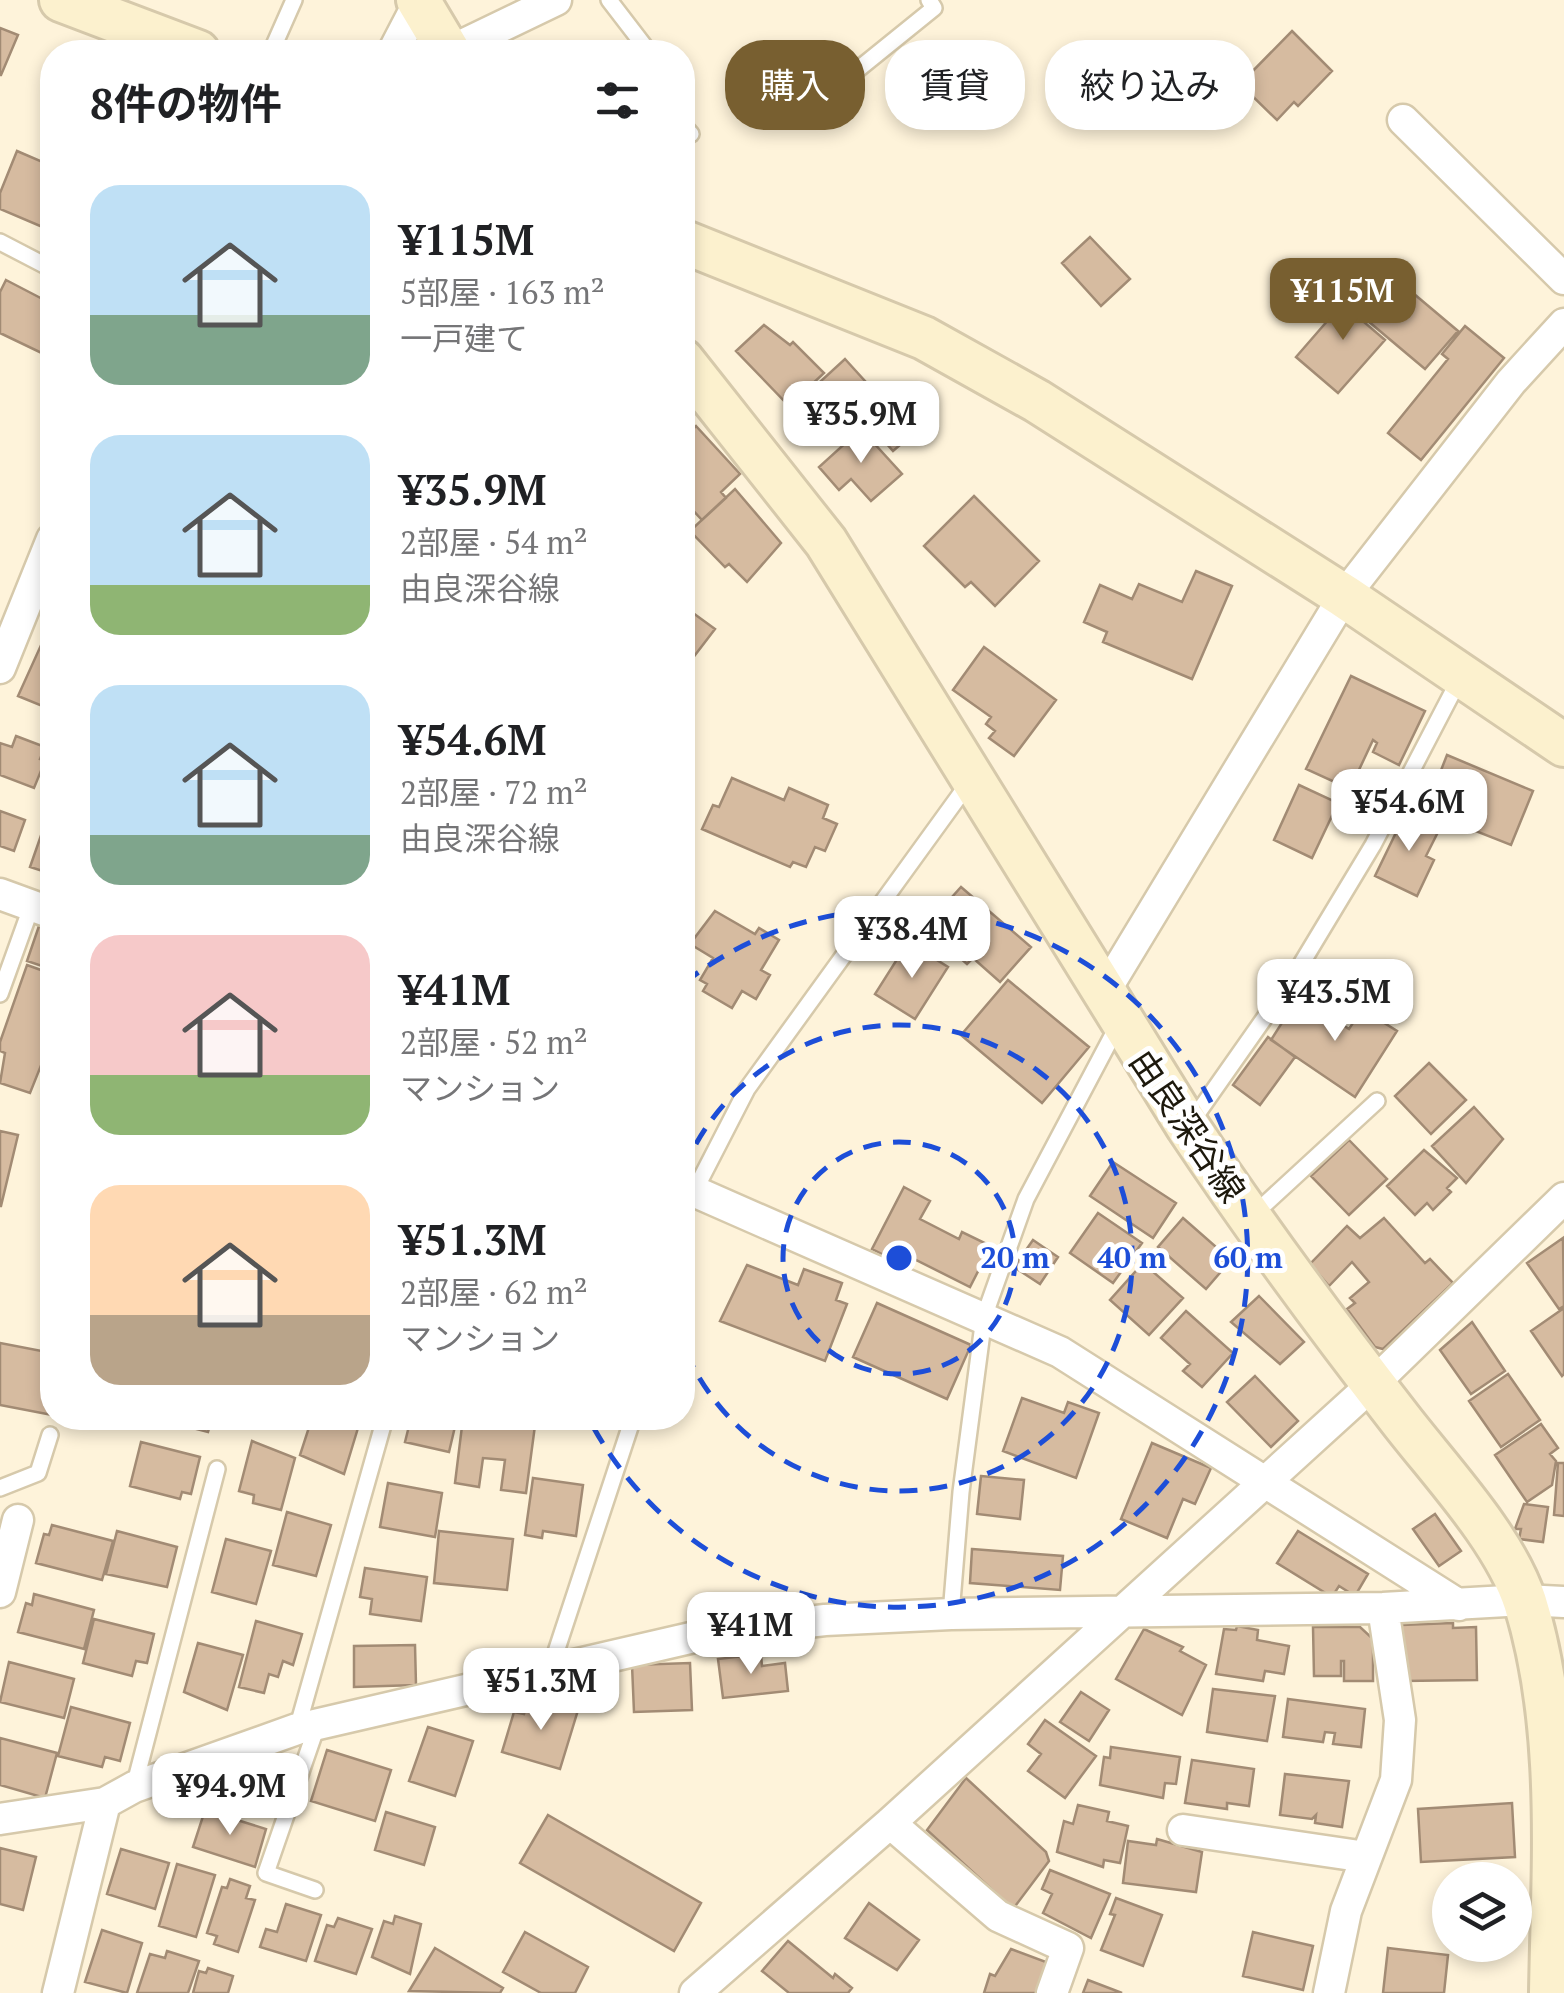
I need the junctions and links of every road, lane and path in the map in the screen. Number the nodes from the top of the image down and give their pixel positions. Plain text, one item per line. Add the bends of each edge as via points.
1 (61, 0) edge
2 (294, 0) edge
3 (556, 0) edge
4 (609, 0) edge
5 (930, 0) edge
6 (419, 1) edge
7 (166, 40) edge
8 (276, 40) edge
9 (399, 40) edge
10 (441, 40) edge
11 (473, 40) edge
12 (641, 40) edge
13 (865, 64) edge
14 (1403, 120) dead end
15 (0, 242) edge
16 (695, 245) edge
17 (40, 263) edge
18 (1564, 279) edge
19 (1564, 324) edge
20 (695, 377) edge
21 (40, 567) edge
22 (1344, 596) junction
23 (2, 654) edge
24 (1461, 675) junction
25 (1564, 745) edge
26 (971, 780) junction
27 (0, 894) edge
28 (40, 908) edge
29 (40, 913) edge
30 (0, 994) edge
31 (1111, 1008) junction
32 (1377, 1101) dead end
33 (1188, 1127) junction
34 (695, 1177) edge
35 (695, 1192) edge
36 (1564, 1198) edge
37 (1249, 1219) junction
38 (984, 1317) junction
39 (1373, 1384) junction
40 (382, 1430) edge
41 (629, 1430) edge
42 (50, 1435) dead end
43 (217, 1469) dead end
44 (1263, 1480) junction
45 (0, 1488) edge
46 (18, 1520) dead end
47 (0, 1592) edge
48 (1544, 1601) edge
49 (1460, 1605) junction
50 (1383, 1608) junction
51 (951, 1614) junction
52 (1116, 1614) junction
53 (551, 1667) junction
54 (307, 1726) junction
55 (134, 1786) junction
56 (105, 1803) junction
57 (0, 1819) edge
58 (890, 1823) junction
59 (1183, 1830) dead end
60 (1366, 1857) junction
61 (315, 1890) dead end
62 (58, 1993) edge
63 (695, 1993) edge
64 (1052, 1993) edge
65 (1329, 1993) edge
66 (1551, 1993) edge

1 - 7 main road
2 - 8 lane
3 - 11 street
4 - 12 lane
5 - 13 lane via 934,8
6 - 9 street
6 - 10 main road
14 - 18 street
15 - 17 lane
16 - 22 main road via 924,338 1037,401
19 - 22 street
20 - 26 main road, 由良深谷線 via 826,542
21 - 23 street
22 - 24 main road
22 - 31 street
24 - 25 main road
24 - 33 lane via 1373,846 1294,976
26 - 31 main road, 由良深谷線
26 - 34 lane via 747,1089
27 - 28 street
29 - 30 lane
31 - 33 main road, 由良深谷線
31 - 38 lane via 1026,1199
32 - 37 lane
33 - 37 main road, 由良深谷線
35 - 38 street
36 - 39 street
37 - 39 main road, 由良深谷線
38 - 44 street via 1060,1352
38 - 51 lane
39 - 44 street
39 - 48 main road, 由良深谷線
40 - 54 lane
41 - 53 lane
42 - 45 lane via 38,1473
43 - 55 lane
44 - 49 street
44 - 52 street
46 - 47 street
48 - 49 street
48 - 66 main road, 由良深谷線 via 1554,1785
49 - 50 street
50 - 52 street
50 - 60 street via 1400,1720 1396,1780
51 - 52 street
51 - 53 street via 712,1633
52 - 58 street
53 - 54 street
54 - 55 street
54 - 61 lane via 266,1873
55 - 56 street
56 - 57 street
56 - 62 street
58 - 63 street
58 - 64 street via 998,1916 1068,1948
59 - 60 street
60 - 65 street via 1346,1911

